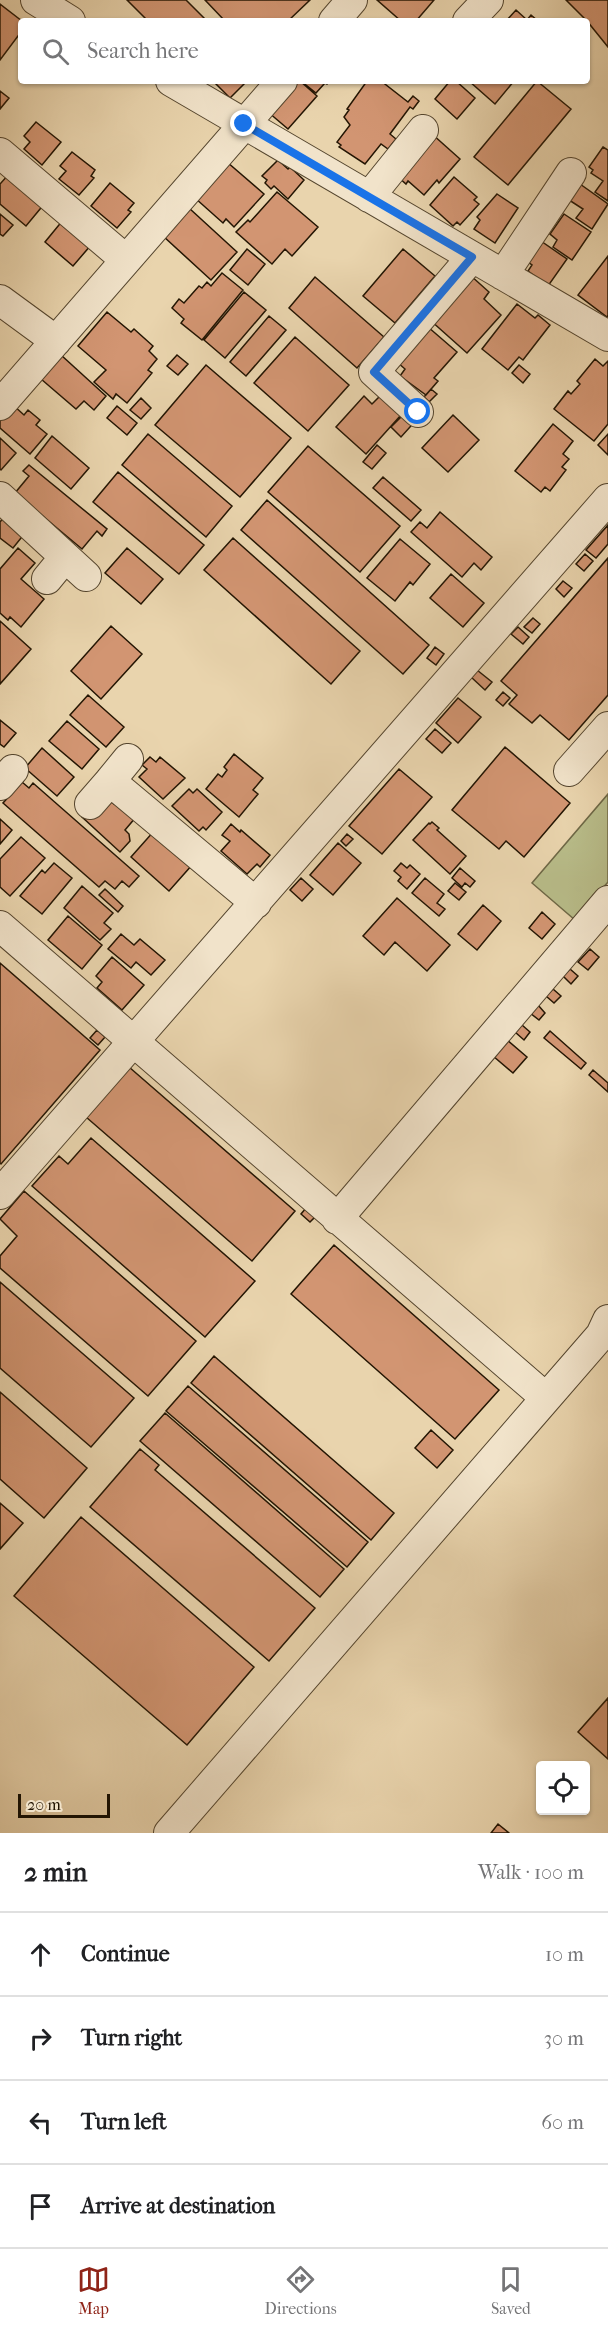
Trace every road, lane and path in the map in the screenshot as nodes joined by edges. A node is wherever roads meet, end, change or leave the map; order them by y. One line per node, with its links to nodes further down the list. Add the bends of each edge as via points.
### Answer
1 (36, 0): 4 (street)
2 (352, 0): 5 (street)
3 (488, 0): 6 (street)
4 (65, 18)
5 (337, 18)
6 (471, 18)
7 (176, 84): 9 (street)
8 (279, 84): 9 (street)
9 (244, 124): 13 (street); 15 (street)
10 (423, 130): 13 (street)
11 (5, 144): 15 (street)
12 (571, 173): 16 (street)
13 (369, 197): 14 (street)
14 (472, 257): 16 (street); 21 (street, via 374,372)
15 (126, 260): 19 (street)
16 (503, 275): 18 (street)
17 (0, 300): 19 (street)
18 (608, 336)
19 (56, 341): 20 (street)
20 (0, 405)
21 (418, 412)
22 (0, 497): 24 (street)
23 (608, 499): 29 (street)
24 (66, 570)
25 (608, 727): 26 (street)
26 (569, 771)
27 (90, 804): 29 (street, via 119,770)
28 (608, 901): 33 (street)
29 (256, 903): 31 (street)
30 (0, 926): 31 (street)
31 (133, 1042): 32 (street); 33 (street)
32 (0, 1194)
33 (337, 1219): 35 (street)
34 (606, 1329): 35 (street)
35 (546, 1398): 36 (street)
36 (169, 1833)

